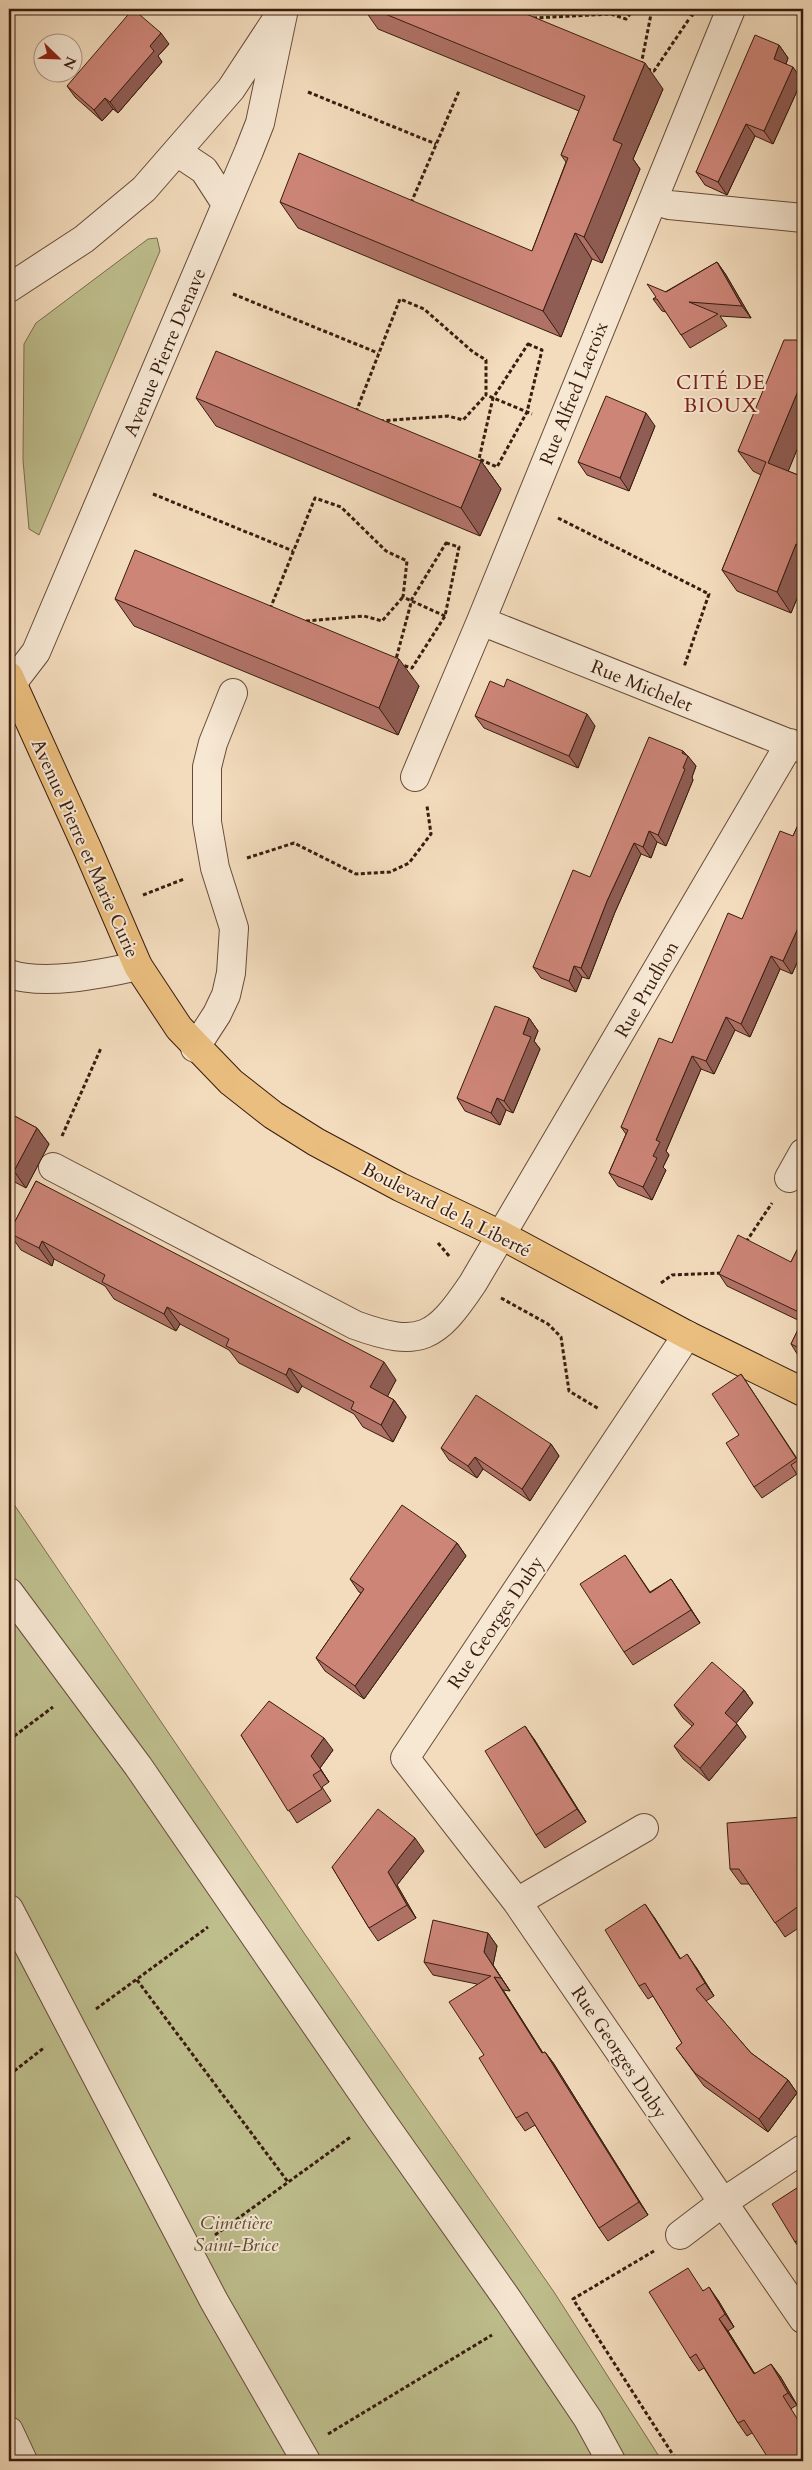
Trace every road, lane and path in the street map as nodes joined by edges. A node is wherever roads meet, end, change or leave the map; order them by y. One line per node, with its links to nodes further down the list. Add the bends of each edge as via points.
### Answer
1 (283, 9): 10 (street, Avenue Pierre Denave, via 231,89); 12 (street, Avenue Pierre Denave, via 260,123)
2 (634, 9): 6 (path, via 626,19 612,14)
3 (652, 9): 4 (path, via 640,66 654,71 692,15)
4 (678, 9)
5 (731, 9): 11 (street, Rue Alfred Lacroix)
6 (525, 19)
7 (459, 91): 9 (path)
8 (308, 92): 9 (path)
9 (436, 144): 13 (path)
10 (177, 152): 12 (street, via 204,170); 15 (street, Avenue Pierre Denave, via 144,189 84,239)
11 (653, 200): 14 (street, via 669,205); 24 (street, Rue Alfred Lacroix)
12 (226, 204): 32 (street, Avenue Pierre Denave, via 36,652)
13 (408, 210)
14 (803, 218)
15 (9, 288)
16 (233, 294): 17 (path)
17 (378, 353): 18 (path, via 400,299 424,309 472,352 486,360); 21 (path, via 354,412)
18 (486, 395): 19 (path); 22 (path, via 463,420 448,416 382,421)
19 (493, 398): 20 (path); 20 (path, via 528,344 542,350); 20 (path, via 479,459 497,467)
20 (527, 412)
21 (363, 415)
22 (372, 418)
23 (154, 494): 25 (path)
24 (529, 503): 30 (street, Rue Alfred Lacroix); 34 (path, via 709,594)
25 (293, 551): 26 (path, via 315,498 341,507 386,551 407,561); 28 (path)
26 (403, 597): 27 (path); 31 (path, via 382,621 364,616)
27 (412, 599): 29 (path); 29 (path, via 395,663 412,668); 29 (path, via 446,543 459,547)
28 (269, 613)
29 (444, 616)
30 (481, 621): 34 (street, Rue Michelet); 36 (street, Rue Alfred Lacroix)
31 (304, 622)
32 (11, 679): 40 (main road, Avenue Pierre et Marie Curie)
33 (233, 693): 37 (street, via 213,744 208,767 207,822)
34 (673, 697): 35 (street, Rue Michelet)
35 (797, 746): 47 (street, Rue Prudhon)
36 (415, 777): 37 (path, via 429,812 431,834 409,863 390,872 356,874 294,843)
37 (215, 868): 43 (street, via 234,928 231,973 226,995)
38 (190, 877): 39 (path)
39 (144, 894)
40 (138, 966): 41 (street, via 74,978); 43 (main road, Boulevard de la Liberté)
41 (9, 974)
42 (101, 1048): 45 (path, via 53,1157)
43 (196, 1048): 47 (main road, Boulevard de la Liberté, via 231,1082 316,1142)
44 (803, 1153): 46 (street)
45 (53, 1167): 51 (street, Rue Prudhon, via 355,1326 386,1336 409,1337 432,1331 452,1314)
46 (789, 1178): 49 (path)
47 (501, 1235): 51 (street, Rue Prudhon); 52 (main road, Boulevard de la Liberté)
48 (435, 1240): 51 (path)
49 (741, 1250)
50 (725, 1274): 52 (path, via 672,1275)
51 (473, 1283): 55 (path, via 548,1324 561,1337 569,1391 603,1411)
52 (634, 1306): 53 (main road, Boulevard de la Liberté)
53 (687, 1335): 54 (main road, Boulevard de la Liberté); 55 (street, Rue Georges Duby)
54 (803, 1392)
55 (618, 1439): 60 (street, Rue Georges Duby, via 404,1758)
56 (9, 1592): 57 (street)
57 (79, 1687): 58 (path); 61 (street, via 138,1766)
58 (9, 1740)
59 (644, 1828): 60 (street)
60 (517, 1902): 69 (street, Rue Georges Duby)
61 (235, 1908): 63 (path); 66 (street)
62 (9, 1909): 64 (street)
63 (137, 1980): 64 (path); 68 (path)
64 (70, 2028): 65 (path); 71 (street)
65 (9, 2075)
66 (379, 2117): 68 (path); 72 (street)
67 (803, 2149): 69 (street)
68 (288, 2182): 71 (path)
69 (722, 2203): 70 (street); 73 (street, Rue Georges Duby)
70 (680, 2235): 78 (path, via 573,2299)
71 (189, 2254): 75 (street)
72 (520, 2318): 75 (path); 77 (street, via 588,2418)
73 (803, 2319)
74 (9, 2431): 76 (street)
75 (303, 2456)
76 (23, 2461)
77 (610, 2461)
78 (677, 2461)

